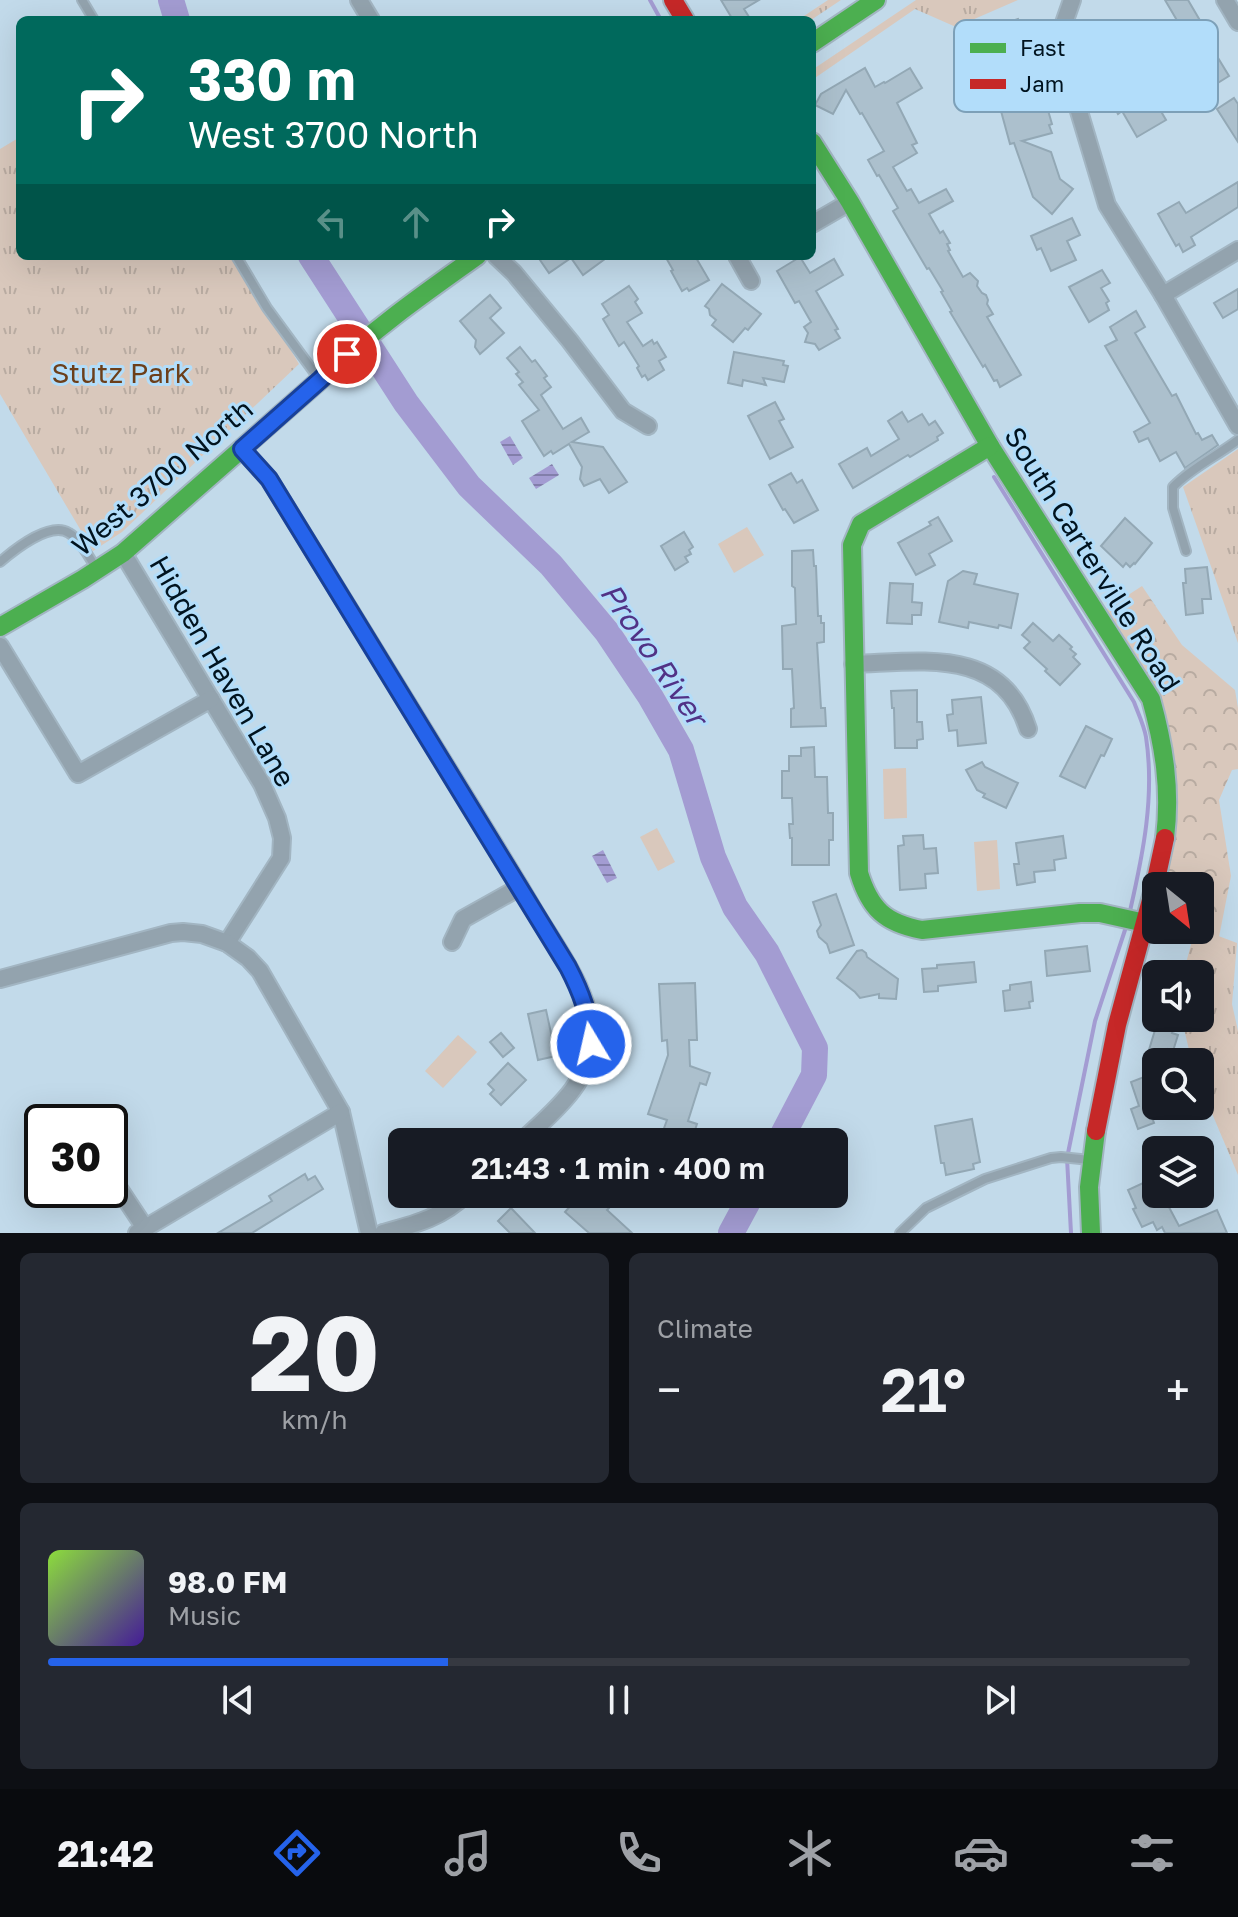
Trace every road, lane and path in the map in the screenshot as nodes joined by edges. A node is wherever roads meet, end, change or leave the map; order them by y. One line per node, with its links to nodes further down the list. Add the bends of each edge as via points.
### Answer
1 (876, 0): 6 (street)
2 (1072, 0): 4 (street)
3 (1225, 0): 5 (street)
4 (1065, 20)
5 (1238, 22)
6 (816, 40)
7 (1079, 112): 17 (street, via 1107,205)
8 (816, 148): 9 (street, South Carterville Road)
9 (850, 202): 10 (street); 22 (street, South Carterville Road)
10 (816, 222)
11 (1238, 250): 17 (street)
12 (238, 260): 18 (lane)
13 (471, 260): 18 (street, West 3700 North, via 396,314)
14 (500, 260): 19 (street, via 623,411)
15 (745, 260): 16 (street)
16 (751, 281)
17 (1163, 295): 20 (street)
18 (320, 380): 23 (street, West 3700 North)
19 (648, 426)
20 (1238, 426)
21 (1238, 440): 24 (lane, via 1173,487 1173,508)
22 (990, 446): 30 (street, via 861,524 853,541); 33 (street, South Carterville Road, via 1151,699 1167,769)
23 (242, 449): 25 (street, West 3700 North); 34 (street, via 269,479)
24 (1186, 551)
25 (123, 553): 27 (street, West 3700 North); 31 (street, Hidden Haven Lane)
26 (0, 562): 27 (lane, via 42,534 58,530 76,539)
27 (98, 570): 28 (street, West 3700 North)
28 (0, 627)
29 (0, 646): 31 (street, via 78,774)
30 (853, 664): 32 (street, via 946,661 977,670 1009,692); 35 (street, via 859,873 874,908 892,922 922,930 1080,913)
31 (211, 699): 38 (street, Hidden Haven Lane, via 262,784 282,838 281,858)
32 (1028, 729)
33 (1159, 872)
34 (520, 887): 37 (street, via 463,919); 41 (street, via 583,997 591,1029 588,1063 576,1086)
35 (1142, 922)
36 (1142, 934): 42 (street, South Carterville Road)
37 (452, 942)
38 (227, 943): 39 (street, via 202,934 171,933); 40 (street, via 260,971)
39 (0, 979)
40 (341, 1112): 45 (street); 46 (street)
41 (535, 1128)
42 (1090, 1160): 48 (lane, via 1051,1158 985,1179 926,1208); 49 (street, South Carterville Road)
43 (128, 1208): 45 (street)
44 (450, 1208): 47 (street)
45 (141, 1231)
46 (369, 1233)
47 (383, 1233)
48 (900, 1233)
49 (1091, 1233)

